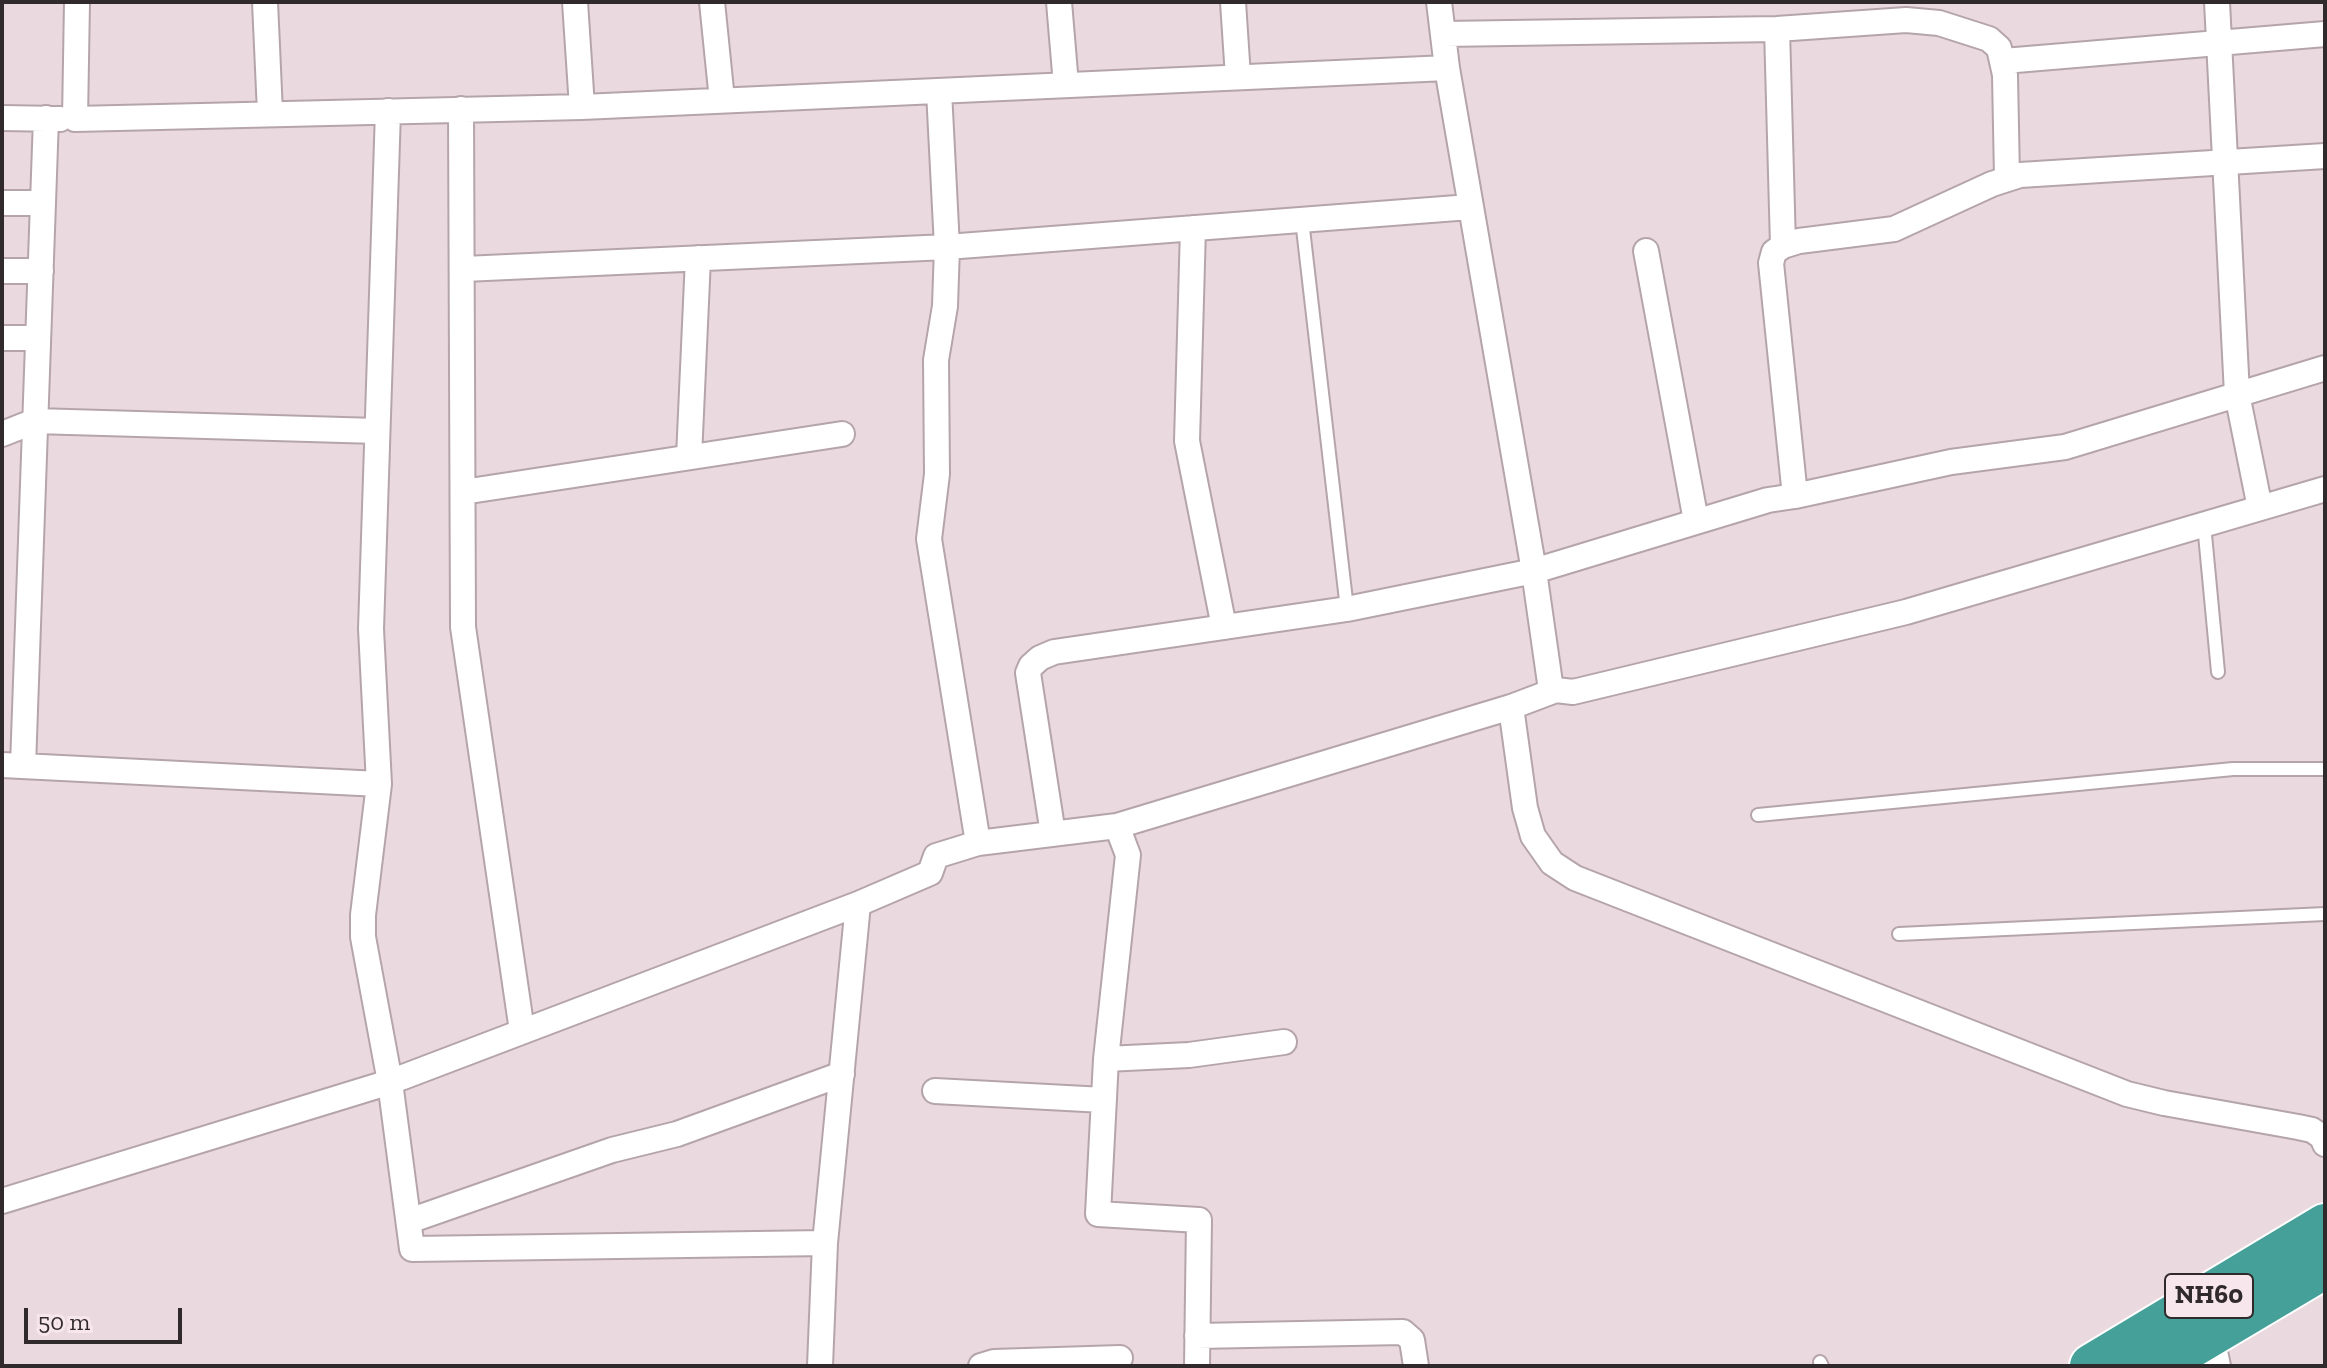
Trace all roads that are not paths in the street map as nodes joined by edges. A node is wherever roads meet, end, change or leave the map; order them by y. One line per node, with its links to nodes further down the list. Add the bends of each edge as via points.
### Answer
1 (77, 2): 25 (street)
2 (265, 2): 22 (street)
3 (575, 2): 19 (street)
4 (712, 2): 18 (street)
5 (1059, 2): 16 (street)
6 (1233, 2): 15 (street)
7 (1439, 2): 10 (street)
8 (2217, 2): 12 (street)
9 (1777, 29): 10 (street); 13 (street, via 1923,20 1989,39); 34 (street)
10 (1443, 34): 14 (street)
11 (2325, 34): 12 (street)
12 (2219, 42): 13 (street); 27 (street)
13 (2004, 61): 28 (street)
14 (1447, 68): 15 (street); 31 (street)
15 (1238, 77): 16 (street)
16 (1066, 85): 17 (street)
17 (939, 91): 18 (street); 35 (street)
18 (722, 100): 19 (street)
19 (582, 107): 20 (street)
20 (461, 109): 21 (street); 38 (street)
21 (388, 111): 22 (street); 46 (street)
22 (270, 113): 25 (street)
23 (2, 118): 24 (street)
24 (46, 118): 25 (street); 30 (street)
25 (75, 119)
26 (2325, 156): 27 (street)
27 (2226, 161): 28 (street); 44 (street)
28 (2007, 178): 34 (street, via 1894,229)
29 (2, 203): 30 (street)
30 (43, 203): 40 (street)
31 (1470, 207): 32 (street); 56 (street)
32 (1302, 220): 33 (street); 57 (lane)
33 (1193, 228): 35 (street); 58 (street, via 1187,441)
34 (1783, 246): 52 (street, via 1771,263)
35 (947, 247): 37 (street); 68 (street, via 936,360 937,474 929,539)
36 (1646, 251): 54 (street)
37 (698, 258): 38 (street); 49 (street)
38 (464, 269): 51 (street)
39 (2, 271): 40 (street)
40 (41, 271): 42 (street)
41 (2, 338): 42 (street)
42 (38, 338): 45 (street)
43 (2325, 368): 44 (street)
44 (2237, 394): 52 (street, via 2065,447 1951,462); 53 (street)
45 (35, 421): 46 (street); 47 (street); 62 (street)
46 (377, 431): 64 (street, via 371,629)
47 (2, 434)
48 (842, 434): 49 (street)
49 (689, 457): 51 (street)
50 (2325, 489): 53 (street)
51 (463, 492): 72 (street, via 466,659)
52 (1795, 496): 54 (street)
53 (2260, 508): 55 (street)
54 (1696, 521): 56 (street)
55 (2204, 524): 59 (lane); 60 (street, via 1906,612 1573,692)
56 (1534, 571): 57 (street); 60 (street, via 1550,683)
57 (1347, 609): 58 (street)
58 (1224, 627): 67 (street, via 1054,652 1031,666)
59 (2218, 672)
60 (1556, 690): 61 (street)
61 (1511, 707): 66 (street); 79 (street, via 1533,836 1552,863 1575,878 2127,1094 2312,1130)
62 (12, 765): 64 (street)
63 (2325, 769): 65 (lane, via 2233,769)
64 (379, 784): 76 (street, via 363,937)
65 (1758, 815)
66 (1117, 826): 67 (street); 74 (street, via 1128,855)
67 (1053, 834): 68 (street)
68 (978, 843): 69 (street, via 936,856 930,873)
69 (858, 904): 72 (street); 75 (street)
70 (2325, 914): 71 (lane)
71 (1899, 934)
72 (522, 1031): 76 (street)
73 (1284, 1042): 74 (street)
74 (1106, 1059): 78 (street)
75 (842, 1074): 81 (street); 83 (street)
76 (390, 1082): 80 (street); 81 (street)
77 (935, 1091): 78 (street)
78 (1104, 1100): 85 (street, via 1098,1214 1199,1220)
79 (2325, 1144)
80 (2, 1201)
81 (409, 1221): 83 (street, via 412,1249)
82 (2325, 1226): 92 (highway, NH60)
83 (825, 1243): 88 (street)
84 (2325, 1266): 86 (highway, NH60)
85 (1197, 1336): 90 (street); 91 (street, via 1403,1332 1412,1340)
86 (2215, 1350): 93 (highway, NH60)
87 (1120, 1358): 89 (street)
88 (820, 1366)
89 (981, 1366)
90 (1197, 1366)
91 (1416, 1366)
92 (2092, 1366)
93 (2157, 1366)

